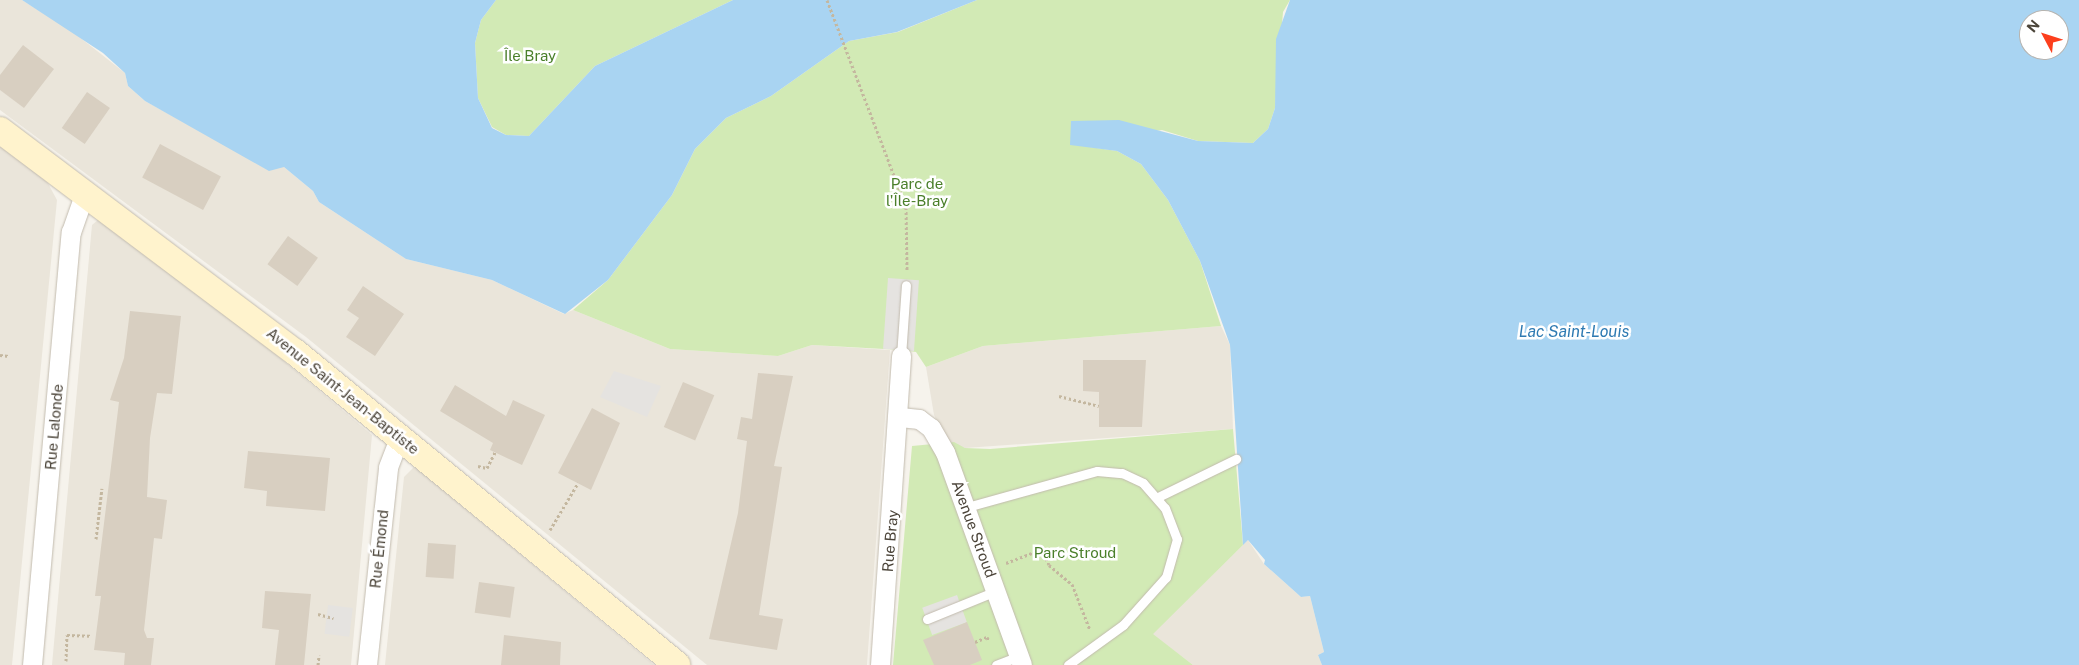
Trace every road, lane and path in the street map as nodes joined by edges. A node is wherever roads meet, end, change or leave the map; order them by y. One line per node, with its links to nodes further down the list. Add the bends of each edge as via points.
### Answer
1 (827, 0): 4 (path, via 906,207)
2 (0, 130): 3 (street, Avenue Saint-Jean-Baptiste)
3 (85, 192): 11 (street, Avenue Saint-Jean-Baptiste); 32 (street, Rue Lalonde, via 71,232)
4 (906, 285): 7 (lane)
5 (0, 355): 6 (path)
6 (9, 356)
7 (902, 356): 10 (street, Rue Bray)
8 (1059, 396): 9 (path)
9 (1099, 406)
10 (900, 417): 18 (street, Avenue Stroud, via 919,419 939,439); 36 (street, Rue Bray)
11 (400, 436): 34 (street, Rue Émond, via 388,467); 35 (street, Avenue Saint-Jean-Baptiste)
12 (495, 452): 14 (path, via 487,468)
13 (1236, 459): 17 (lane)
14 (478, 466)
15 (578, 484): 19 (path)
16 (102, 488): 20 (path)
17 (1158, 497): 18 (lane, via 1134,478 1097,471); 28 (lane, via 1175,530 1172,566 1153,593)
18 (967, 507): 21 (street, Avenue Stroud)
19 (546, 536)
20 (96, 539)
21 (989, 570): 22 (street, Avenue Stroud); 28 (path, via 1042,549 1049,565 1072,584)
22 (996, 591): 25 (lane); 31 (street, Avenue Stroud)
23 (318, 614): 24 (path)
24 (333, 618)
25 (927, 619)
26 (90, 636): 30 (path, via 67,635)
27 (975, 642): 37 (path, via 987,637)
28 (1096, 647): 38 (lane)
29 (319, 655): 33 (path)
30 (66, 661)
31 (1020, 661): 37 (lane)
32 (32, 665)
33 (318, 665)
34 (368, 665)
35 (677, 665)
36 (880, 665)
37 (997, 665)
38 (1068, 665)

